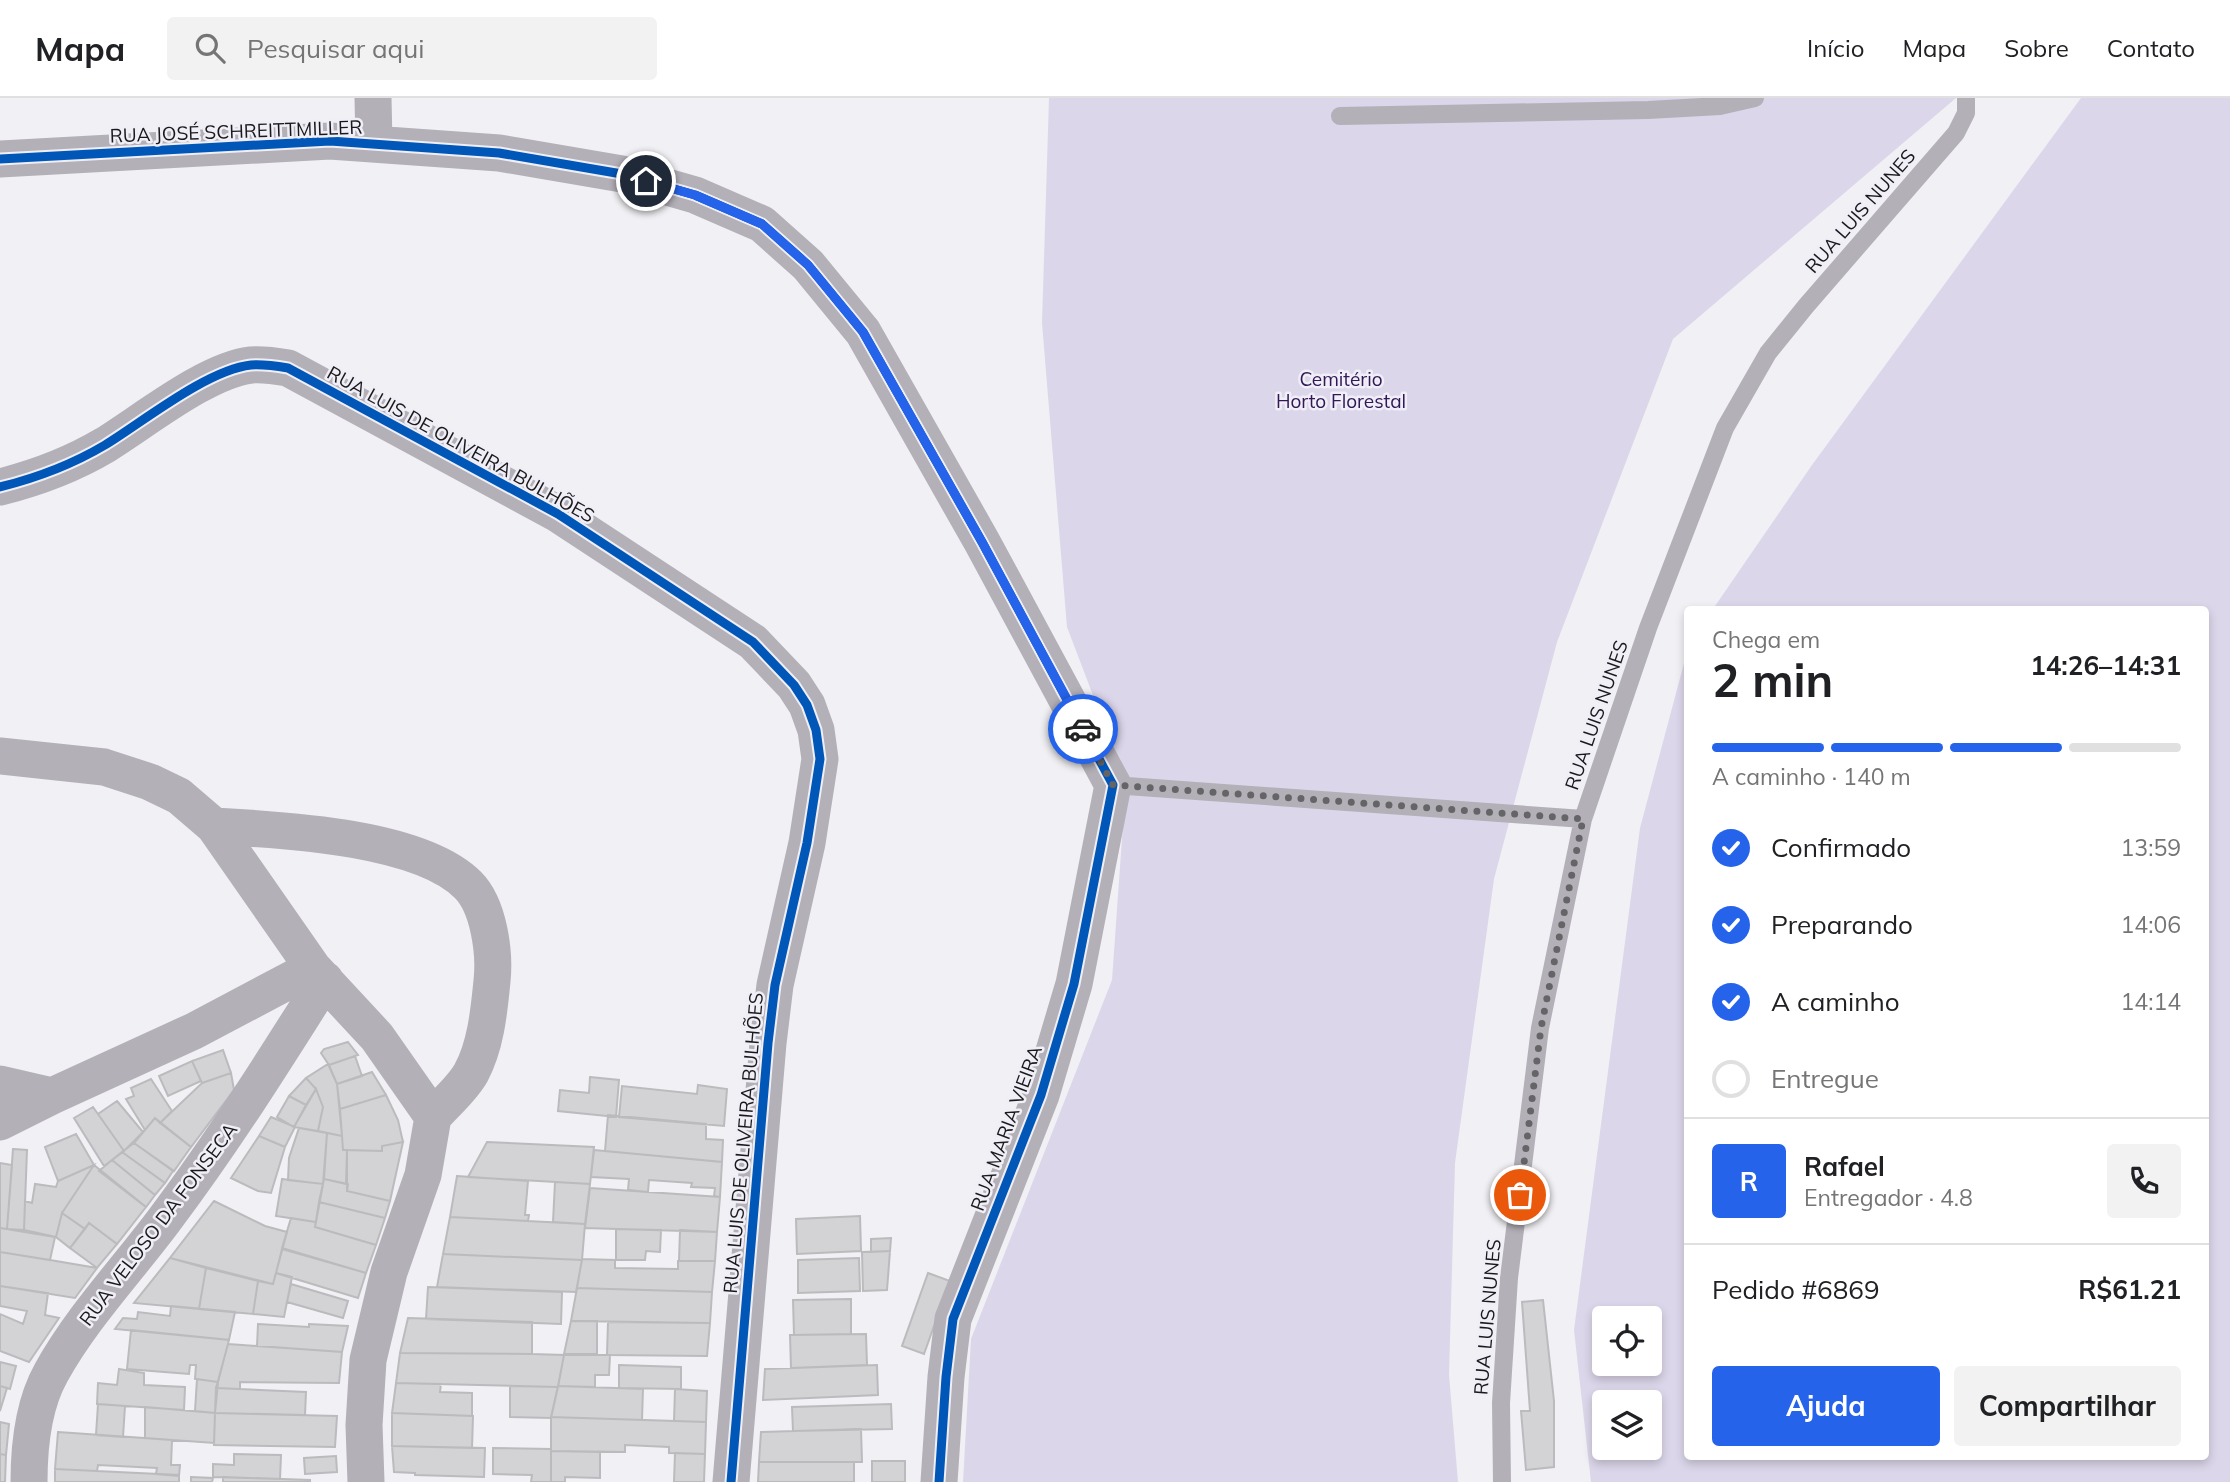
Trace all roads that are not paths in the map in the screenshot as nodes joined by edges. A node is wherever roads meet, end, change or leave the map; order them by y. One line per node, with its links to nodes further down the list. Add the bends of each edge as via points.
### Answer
1 (373, 98): 5 (street)
2 (1755, 98): 4 (lane, via 1720,106 1648,110)
3 (1966, 98): 10 (lane, RUA LUIS NUNES, via 1966,113 1956,133 1768,353 1726,428 1648,628)
4 (1340, 116)
5 (374, 143): 6 (street, RUA JOSÉ SCHREITTMILLER, via 330,141); 9 (street, RUA JOSÉ SCHREITTMILLER, via 499,153 622,174 695,195 762,224 808,265 863,332)
6 (0, 159)
7 (0, 487): 19 (street, RUA LUIS DE OLIVEIRA BULHÕES, via 29,480 103,446 231,369 252,365 288,368 558,514 753,642 794,685 816,730 820,760 775,985)
8 (0, 756): 11 (street, via 104,767 150,782 179,796)
9 (1113, 785): 10 (lane); 20 (street, RUA MARIA VIEIRA, via 1074,984 1045,1082 953,1319)
10 (1583, 819): 21 (lane, RUA LUIS NUNES, via 1541,1028 1509,1278 1500,1403)
11 (214, 826): 12 (street); 15 (street, via 301,831 391,847 440,866 468,885 482,905 489,930 494,970 487,1028 470,1073)
12 (319, 974): 14 (street); 15 (street, via 377,1037); 17 (street, RUA VELOSO DA FONSECA, via 243,1110 50,1375 36,1410)
13 (0, 1084): 14 (street)
14 (52, 1096): 16 (street)
15 (433, 1117): 18 (street, via 424,1175 389,1272 368,1360)
16 (0, 1122)
17 (29, 1482)
18 (366, 1482)
19 (731, 1482)
20 (939, 1482)
21 (1502, 1482)

